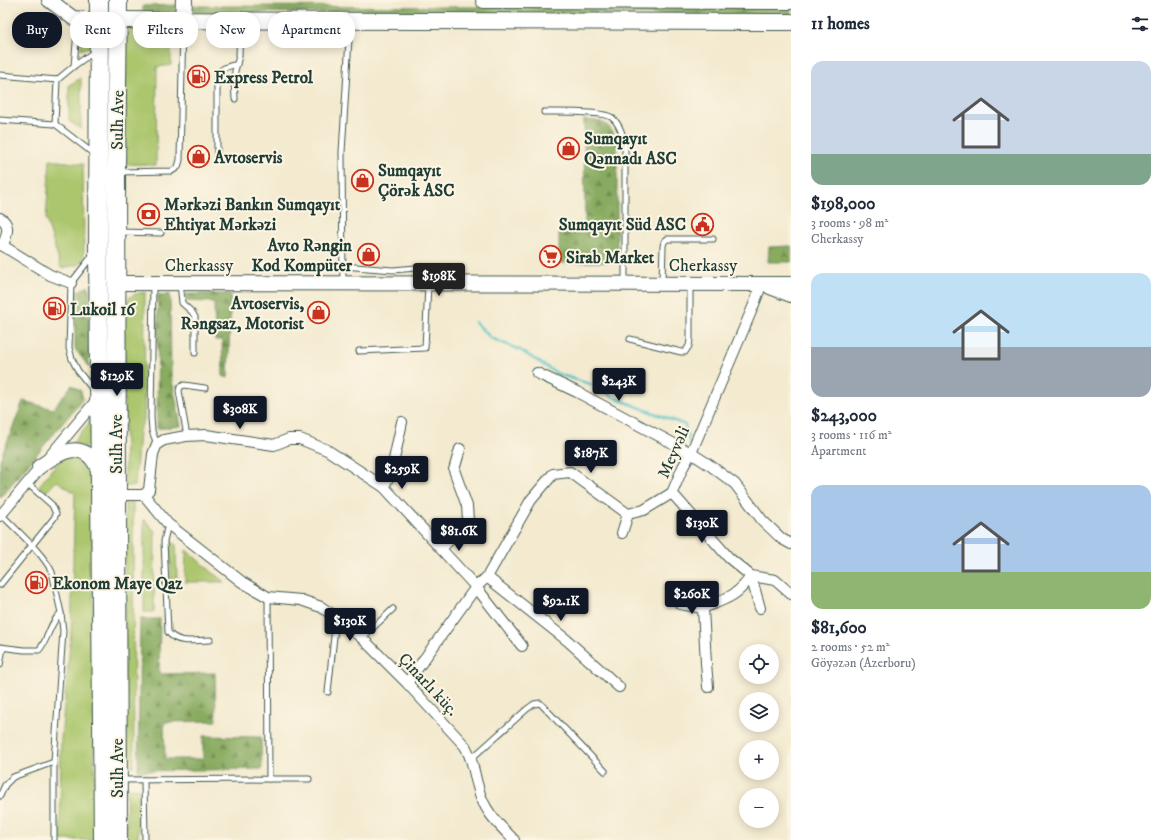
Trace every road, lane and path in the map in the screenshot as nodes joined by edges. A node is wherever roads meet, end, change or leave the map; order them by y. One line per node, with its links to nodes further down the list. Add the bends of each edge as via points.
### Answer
1 (49, 0): 11 (street)
2 (99, 0): 8 (highway, Sulh Ave)
3 (118, 0): 9 (highway, Sulh Ave)
4 (184, 0): 10 (main road)
5 (484, 0): 6 (main road)
6 (521, 0): 7 (main road)
7 (791, 1)
8 (99, 12)
9 (119, 12)
10 (183, 12)
11 (70, 16)
12 (355, 20): 13 (main road)
13 (791, 22)
14 (76, 48): 21 (lane)
15 (99, 48): 21 (lane); 28 (highway, Sulh Ave)
16 (118, 48): 30 (highway, Sulh Ave)
17 (182, 48): 30 (lane, via 178,167 172,171)
18 (239, 48): 20 (lane)
19 (348, 48): 37 (lane, via 342,152)
20 (237, 64): 24 (lane, via 234,80); 29 (lane, via 222,68 217,77)
21 (74, 66): 23 (lane)
22 (0, 75): 23 (lane)
23 (57, 80): 27 (lane)
24 (235, 99)
25 (544, 112): 42 (lane, via 599,114 611,118 621,131 625,142)
26 (0, 120): 27 (lane)
27 (55, 124): 28 (lane)
28 (98, 157): 36 (highway, Sulh Ave)
29 (217, 158)
30 (116, 172): 32 (highway, Sulh Ave)
31 (0, 218): 35 (street, via 7,223 8,229)
32 (116, 232): 33 (lane); 39 (highway, Sulh Ave)
33 (161, 233)
34 (713, 240): 43 (lane, via 667,239 663,246)
35 (2, 246): 38 (street, via 50,275)
36 (98, 249): 38 (lane); 56 (highway, Sulh Ave)
37 (343, 266): 45 (lane); 46 (lane, via 393,270 416,268 422,273)
38 (71, 283): 56 (lane, via 69,348 78,371)
39 (116, 283): 40 (street, Cherkassy); 54 (highway, Sulh Ave)
40 (153, 283): 41 (street, Cherkassy); 59 (lane, via 151,417 152,431)
41 (180, 283): 45 (street, Cherkassy); 52 (lane, via 182,303 194,317)
42 (625, 283): 43 (street, Cherkassy); 46 (street, Cherkassy)
43 (662, 283): 44 (street, Cherkassy)
44 (690, 283): 47 (street, Cherkassy); 50 (lane, via 690,340 685,352)
45 (343, 284): 46 (street, Cherkassy)
46 (425, 284): 51 (lane, via 425,348)
47 (762, 284): 48 (street, Cherkassy); 49 (street, Cherkassy); 61 (street, Meyvəli)
48 (791, 284)
49 (791, 295)
50 (630, 339)
51 (359, 351)
52 (195, 353)
53 (537, 373): 61 (street)
54 (116, 379): 56 (street); 67 (highway, Sulh Ave)
55 (205, 388): 58 (lane, via 184,385 180,387)
56 (99, 397): 62 (street); 63 (highway, Sulh Ave)
57 (402, 422): 65 (street, via 392,469)
58 (188, 436): 59 (street, via 164,440); 65 (street, via 206,435 274,445 289,439 300,439 327,450)
59 (157, 444): 68 (street, via 153,454 148,490)
60 (460, 449): 75 (street, via 454,470 468,506 468,520)
61 (691, 453): 66 (street, Meyvəli); 73 (street, via 735,484 762,520)
62 (39, 468): 63 (street, via 62,452 78,451 95,461); 64 (street)
63 (100, 474): 106 (highway, Sulh Ave)
64 (27, 483): 70 (street); 74 (lane, via 52,505 56,514)
65 (384, 487): 75 (street)
66 (672, 493): 69 (street, Meyvəli, via 644,510); 76 (street, via 729,558)
67 (117, 495): 68 (street); 102 (highway, Sulh Ave)
68 (144, 495): 71 (street, Çinarlı küç.)
69 (628, 514): 72 (street); 77 (street, via 570,472 553,474 531,500)
70 (1, 515): 74 (lane)
71 (168, 524): 81 (street, Çinarlı küç., via 242,582); 89 (lane, via 164,541 168,632 172,638 181,641)
72 (622, 533)
73 (791, 544)
74 (32, 546): 78 (lane); 86 (lane, via 52,572)
75 (441, 549): 79 (street)
76 (751, 576): 80 (street, via 775,580); 84 (street, via 743,588 728,598); 85 (street)
77 (487, 577): 79 (street); 94 (street, via 568,641)
78 (0, 585)
79 (476, 587): 90 (street); 93 (street)
80 (791, 594)
81 (268, 597): 87 (street, Çinarlı küç., via 301,600); 100 (lane)
82 (680, 604): 84 (street)
83 (393, 608): 88 (lane)
84 (703, 608): 95 (street)
85 (760, 608)
86 (61, 613): 91 (lane, via 52,624 39,650); 98 (lane, via 63,631)
87 (336, 616): 88 (street, Çinarlı küç.); 96 (lane)
88 (362, 638): 93 (street, Çinarlı küç.)
89 (210, 640)
90 (522, 646)
91 (2, 647): 92 (lane)
92 (0, 665)
93 (406, 683): 97 (street, Çinarlı küç., via 465,746)
94 (618, 687)
95 (708, 687)
96 (328, 692)
97 (472, 758): 99 (lane, via 527,709 540,703); 109 (street, Çinarlı küç., via 478,789 486,807 494,820)
98 (54, 762): 104 (lane, via 13,777 5,785); 105 (lane)
99 (605, 771)
100 (268, 779): 101 (lane); 103 (lane)
101 (309, 779)
102 (118, 780): 103 (lane); 107 (highway, Sulh Ave)
103 (144, 780): 108 (lane)
104 (0, 796)
105 (54, 840)
106 (102, 840)
107 (118, 840)
108 (145, 840)
109 (514, 840)

